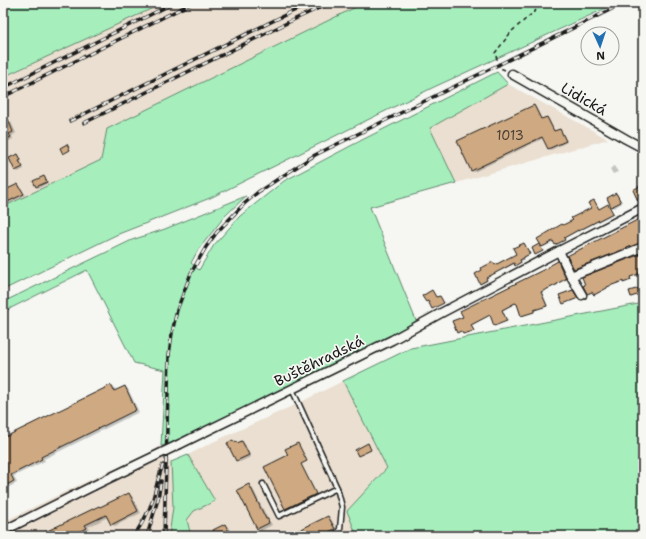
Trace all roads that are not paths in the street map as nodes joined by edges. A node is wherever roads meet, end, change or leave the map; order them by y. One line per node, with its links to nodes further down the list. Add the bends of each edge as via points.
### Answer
1 (512, 74): 2 (street, Lidická)
2 (643, 148)
3 (643, 208): 5 (street, Buštěhradská)
4 (643, 247): 6 (street)
5 (559, 251): 6 (street); 8 (street, Buštěhradská, via 392,340)
6 (571, 276): 7 (street)
7 (582, 295)
8 (292, 389): 10 (lane); 11 (street, Buštěhradská, bridge)
9 (263, 484): 10 (lane, via 279,516)
10 (337, 488): 12 (lane, via 342,507 340,528)
11 (3, 531)
12 (335, 536)

